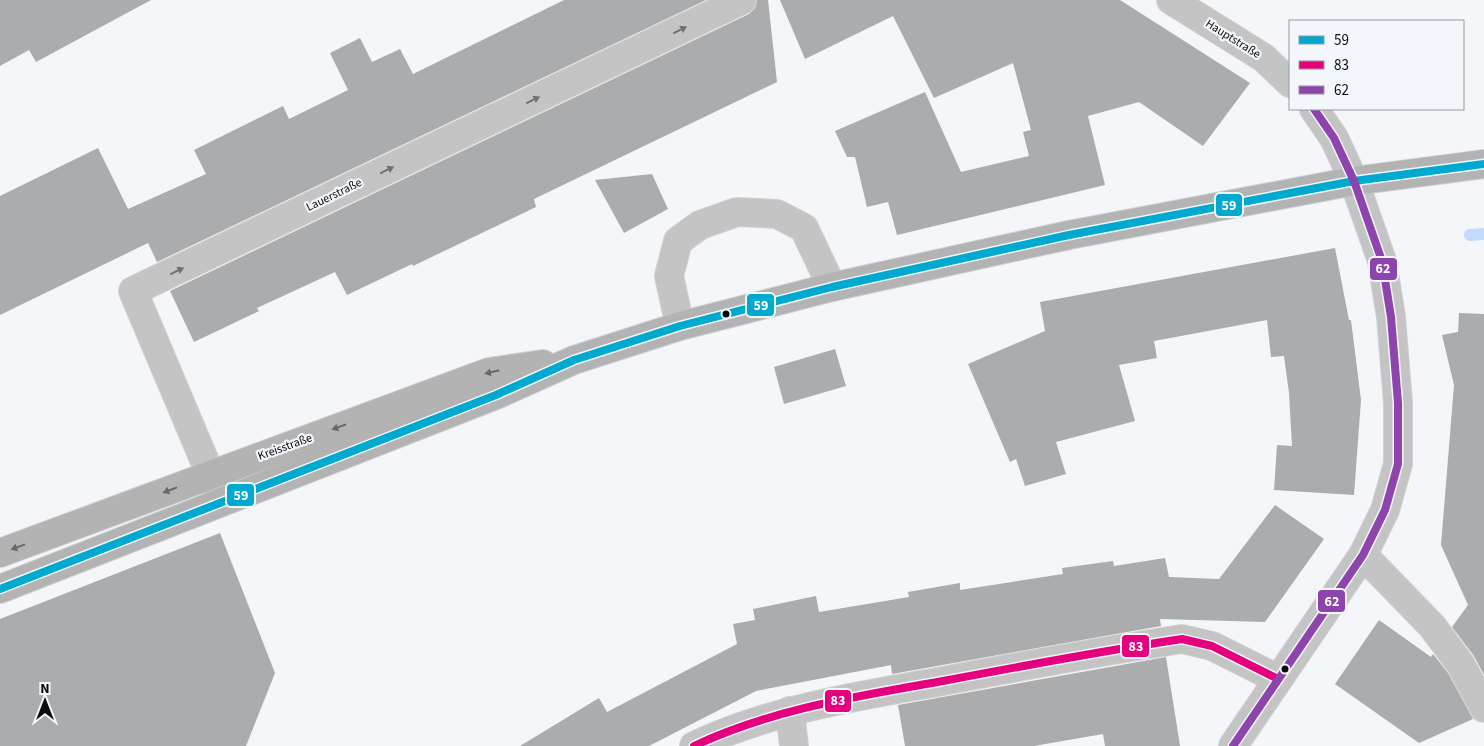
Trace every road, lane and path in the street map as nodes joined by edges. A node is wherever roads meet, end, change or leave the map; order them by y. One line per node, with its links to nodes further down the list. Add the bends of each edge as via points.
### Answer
1 (742, 0): 10 (street, Lauerstraße, one-way to 1, via 133,291)
2 (1171, 0): 3 (street, Hauptstraße, via 1264,58)
3 (1289, 82)
4 (1315, 110): 6 (street, via 1334,138)
5 (1484, 164): 6 (main road, Kreisstraße)
6 (1354, 181): 7 (main road, Kreisstraße, via 1068,235); 13 (street, via 1382,261 1391,317 1398,403 1398,464 1385,510)
7 (832, 287): 8 (main road, Kreisstraße); 8 (street, via 804,228 777,214 738,212 700,225 678,241 669,276)
8 (680, 326): 9 (main road, Kreisstraße)
9 (574, 360): 10 (main road, Kreisstraße, one-way to 10, via 489,372); 11 (main road, Kreisstraße, via 496,395)
10 (210, 475): 11 (street, Lauerstraße); 12 (main road, Kreisstraße, one-way to 12)
11 (222, 502): 14 (main road, Kreisstraße)
12 (0, 554)
13 (1363, 555): 15 (street); 16 (street, via 1432,626 1461,666)
14 (0, 589)
15 (1278, 679): 17 (street, via 1212,646 1182,639); 20 (street)
16 (1484, 708)
17 (790, 711): 18 (street, via 732,729); 19 (street)
18 (694, 746)
19 (794, 746)
20 (1233, 746)

